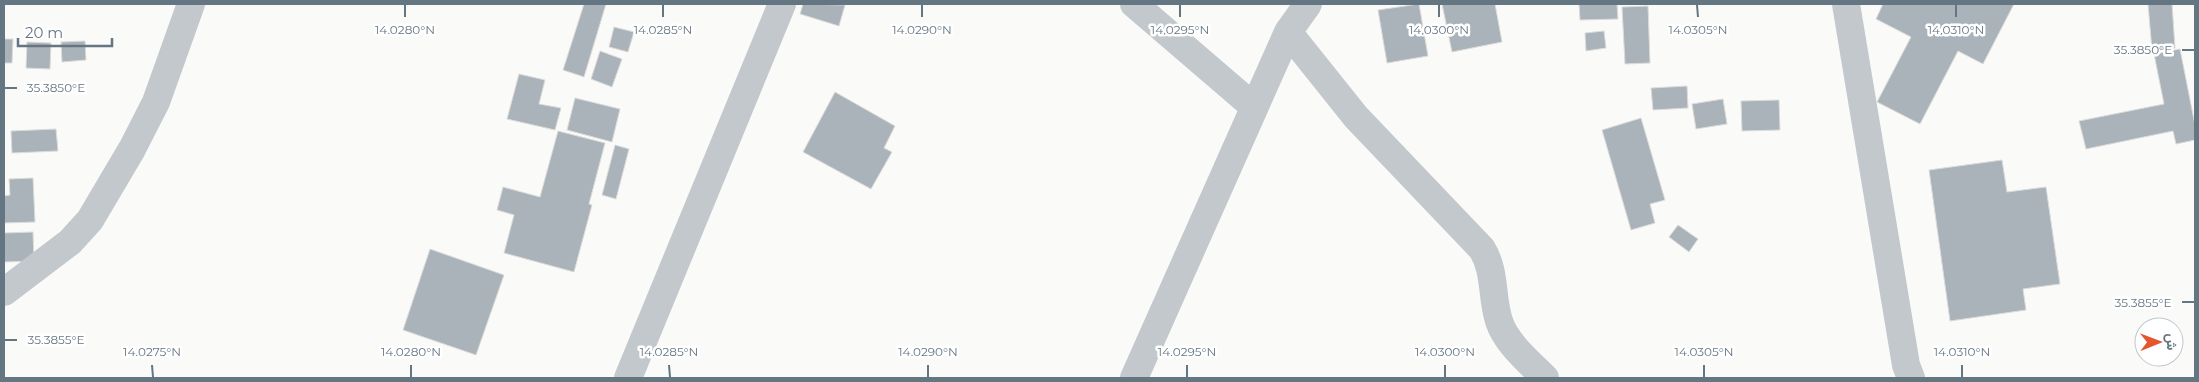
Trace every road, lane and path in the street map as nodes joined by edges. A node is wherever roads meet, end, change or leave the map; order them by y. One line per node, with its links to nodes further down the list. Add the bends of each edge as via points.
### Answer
1 (191, 4): 8 (street, via 151,111 90,220 70,242)
2 (782, 4): 9 (street)
3 (1134, 4): 7 (street)
4 (1308, 4): 6 (street)
5 (1846, 4): 12 (street, via 1906,364)
6 (1288, 32): 7 (street); 11 (street, via 1356,117 1482,249 1491,268 1500,323 1513,344)
7 (1254, 107): 10 (street)
8 (4, 292)
9 (628, 378)
10 (1134, 378)
11 (1545, 378)
12 (1911, 378)

